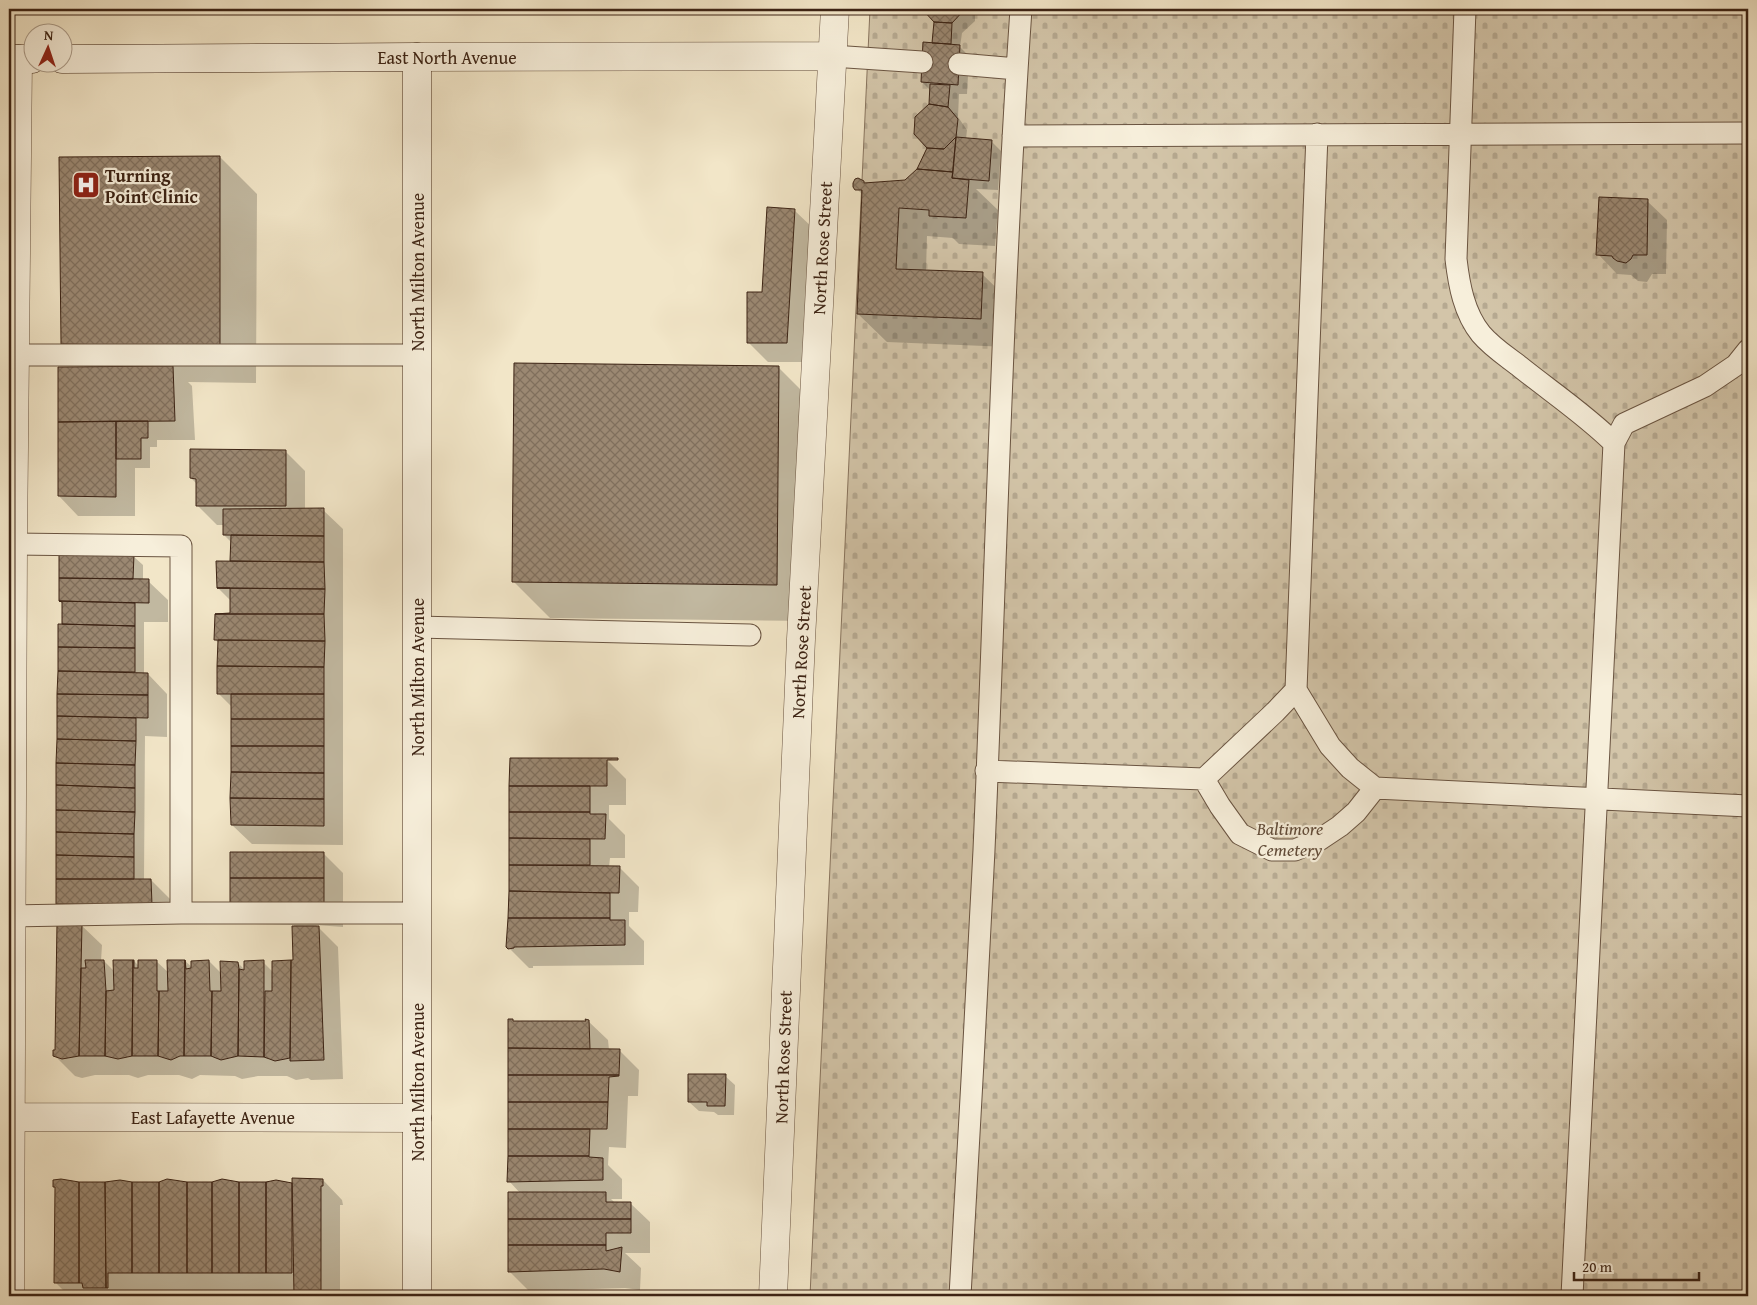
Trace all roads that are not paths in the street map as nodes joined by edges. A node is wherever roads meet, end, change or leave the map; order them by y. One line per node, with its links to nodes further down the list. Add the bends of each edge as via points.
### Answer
1 (835, 9): 4 (street, North Rose Street)
2 (1021, 9): 10 (lane)
3 (1465, 9): 13 (lane)
4 (832, 56): 5 (street, East North Avenue); 8 (lane); 35 (street, North Rose Street, via 801,639)
5 (418, 57): 7 (street, East North Avenue); 17 (street, North Milton Avenue)
6 (20, 59): 16 (street)
7 (72, 59)
8 (922, 62)
9 (959, 64): 10 (lane)
10 (1017, 69): 14 (lane)
11 (1748, 133): 13 (lane)
12 (1317, 134): 13 (lane); 14 (lane); 22 (lane)
13 (1460, 134): 18 (lane, via 1456,259 1459,285 1468,313 1481,334 1498,350 1598,426)
14 (1013, 136): 23 (lane)
15 (1748, 350): 18 (lane, via 1736,365 1705,386 1624,424)
16 (16, 355): 17 (lane); 19 (street)
17 (418, 355): 20 (street, North Milton Avenue)
18 (1614, 443): 26 (lane)
19 (13, 544): 28 (lane, via 181,546); 30 (street)
20 (417, 627): 21 (lane); 29 (street, North Milton Avenue)
21 (750, 635)
22 (1296, 690): 24 (lane); 25 (lane, via 1330,746)
23 (986, 771): 24 (lane); 36 (lane)
24 (1204, 779): 25 (lane, via 1240,834 1272,850 1295,850 1320,840 1356,812)
25 (1375, 788): 26 (lane)
26 (1596, 799): 27 (lane); 37 (lane)
27 (1748, 806)
28 (181, 913): 29 (lane); 30 (lane)
29 (417, 913): 32 (street, North Milton Avenue)
30 (10, 916): 31 (street)
31 (10, 1117): 32 (street, East Lafayette Avenue); 33 (street)
32 (417, 1118): 34 (street, North Milton Avenue)
33 (10, 1296)
34 (417, 1296)
35 (773, 1296)
36 (960, 1296)
37 (1572, 1296)

